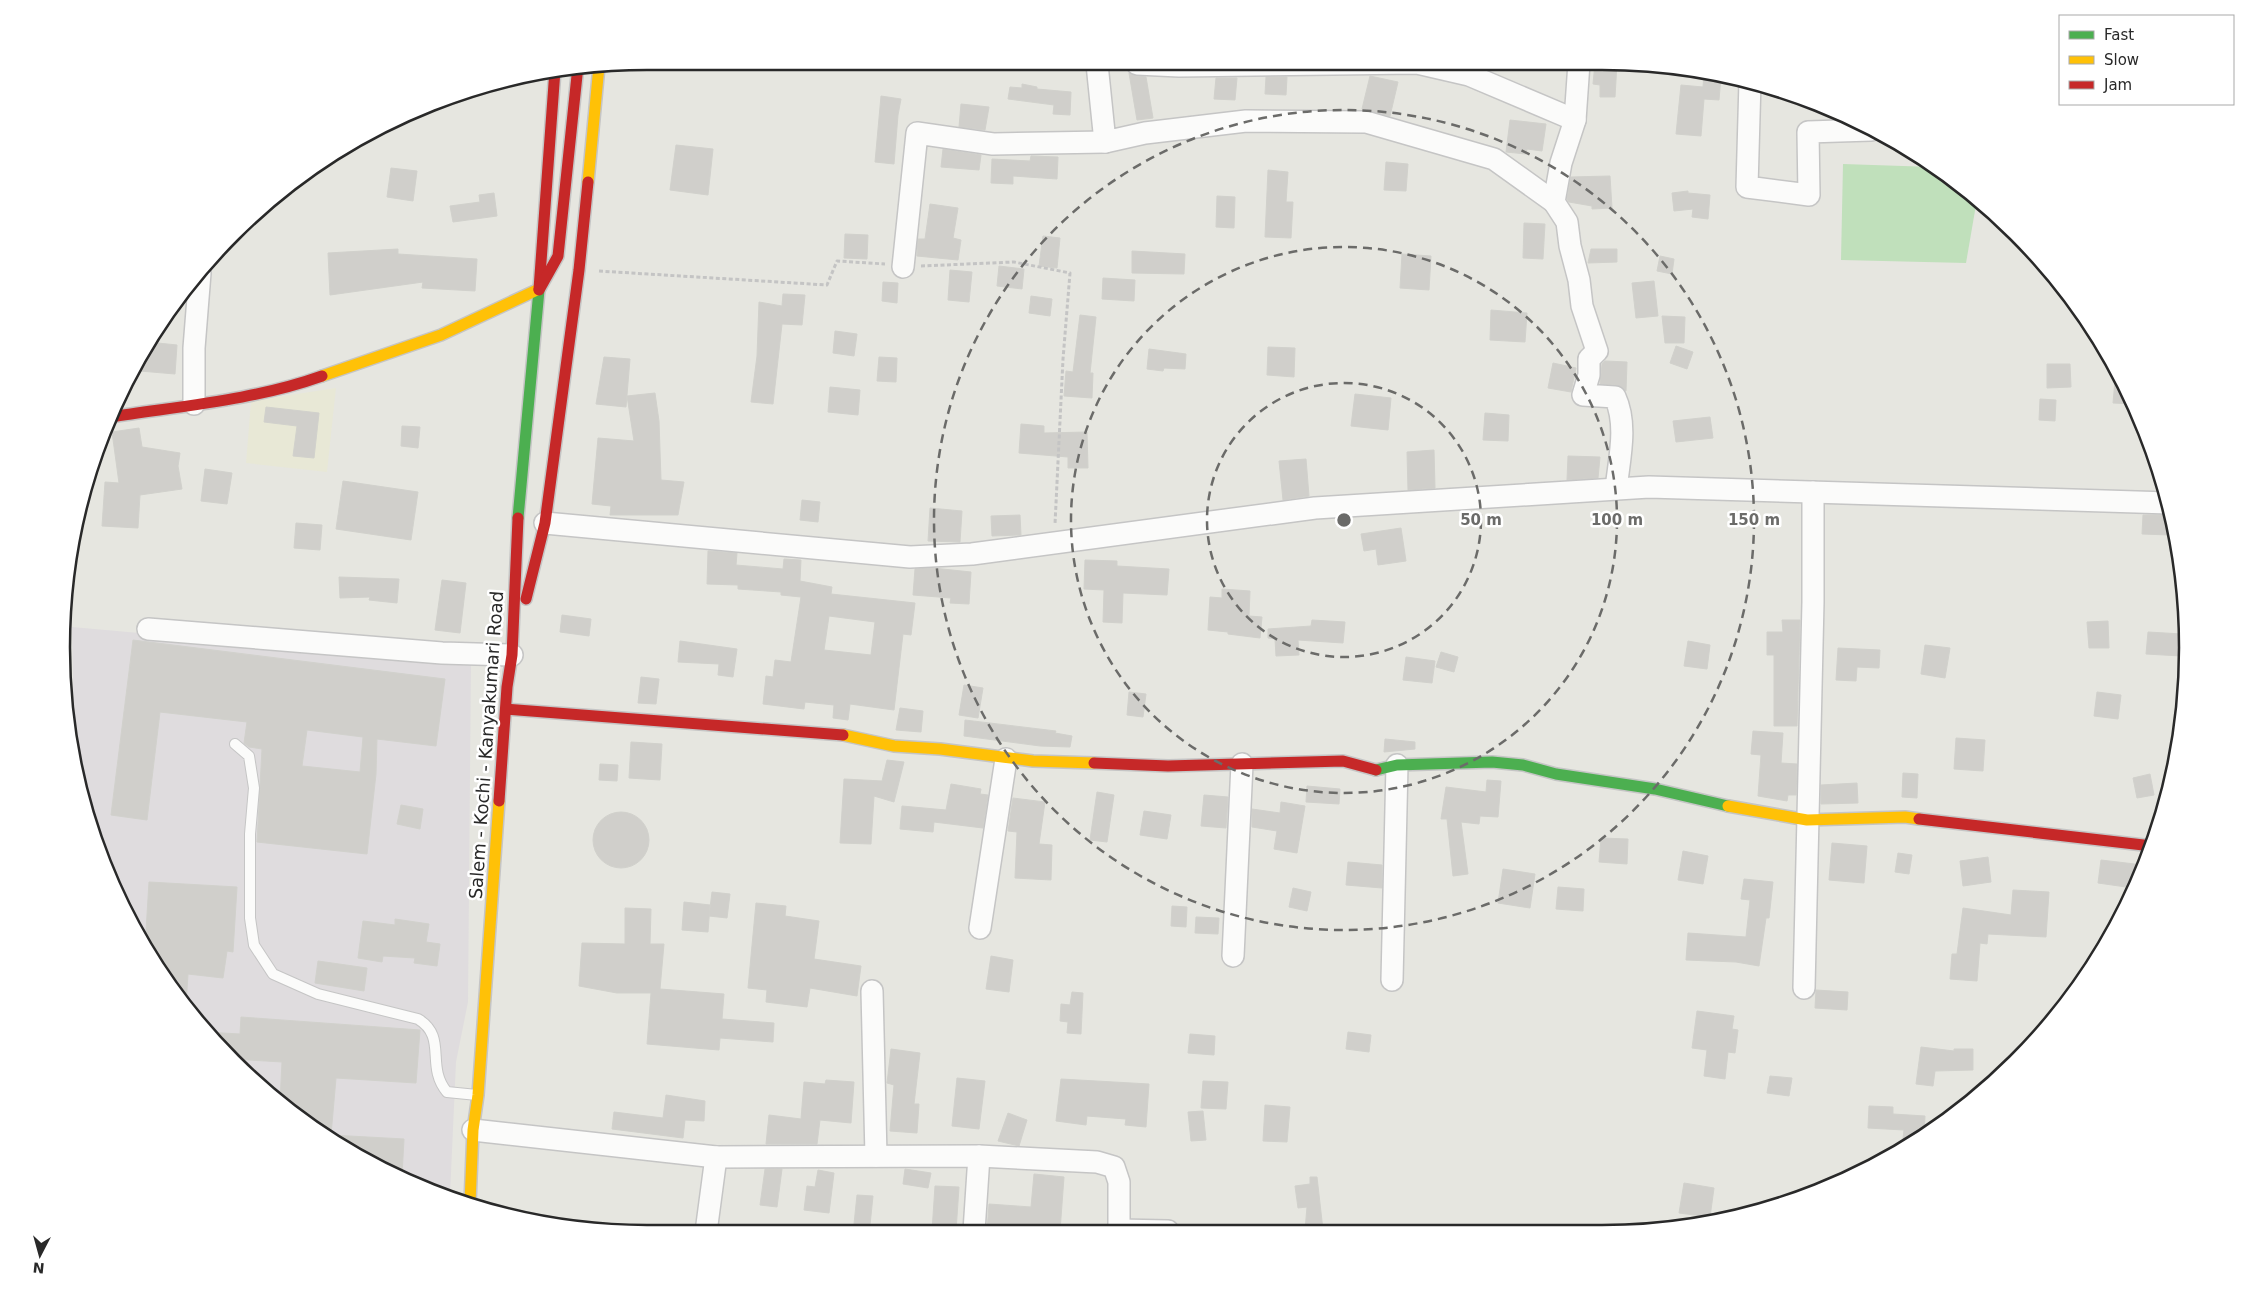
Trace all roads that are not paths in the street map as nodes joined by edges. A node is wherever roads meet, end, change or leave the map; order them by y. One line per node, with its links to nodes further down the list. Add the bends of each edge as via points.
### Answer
1 (1098, 70): 10 (street)
2 (1447, 70): 8 (street, via 1469,75)
3 (1579, 70): 8 (street)
4 (598, 72): 15 (main road, via 579,270)
5 (577, 74): 14 (main road, via 558,256)
6 (554, 78): 14 (main road, Salem - Kochi - Kanyakumari Road)
7 (1750, 90): 9 (street, via 1747,187 1809,195 1808,132)
8 (1575, 120): 11 (street, via 1561,163)
9 (1858, 130)
10 (1105, 142): 11 (street, via 1144,132 1246,121 1366,122 1494,159); 12 (street, via 993,144 917,133)
11 (1554, 202): 18 (street, via 1567,222 1582,306 1597,351 1589,359 1589,375 1583,394 1615,397 1619,406 1622,437)
12 (903, 266)
13 (199, 284): 16 (street)
14 (539, 289): 15 (main road); 16 (main road, via 441,335 303,383); 23 (main road, Salem - Kochi - Kanyakumari Road, via 518,521)
15 (567, 291): 21 (main road)
16 (194, 404): 17 (main road)
17 (119, 416)
18 (1616, 490): 19 (street, via 1649,487); 21 (street, via 1315,508 972,554 910,557)
19 (1813, 492): 20 (street); 29 (street)
20 (2160, 503)
21 (545, 523): 23 (main road)
22 (148, 629): 23 (street, via 442,653)
23 (512, 655): 24 (main road, Salem - Kochi - Kanyakumari Road)
24 (506, 709): 26 (main road, via 818,732 894,746); 36 (main road, Salem - Kochi - Kanyakumari Road)
25 (235, 744): 36 (lane, via 249,756 254,788 250,834 250,918 254,945 272,974 318,994 418,1018 429,1025 434,1034 440,1084 447,1092)
26 (1006, 759): 27 (main road, via 1168,766); 31 (street)
27 (1242, 764): 28 (main road, via 1343,761 1375,770); 32 (street)
28 (1397, 765): 29 (main road, via 1492,762 1523,765 1556,774 1655,789); 33 (street)
29 (1807, 820): 30 (main road, via 1905,817); 34 (street)
30 (2144, 845)
31 (980, 928)
32 (1234, 956)
33 (1392, 980)
34 (1804, 988)
35 (872, 990): 38 (street)
36 (478, 1095): 37 (main road, Salem - Kochi - Kanyakumari Road)
37 (473, 1130): 40 (street); 41 (main road, Salem - Kochi - Kanyakumari Road)
38 (876, 1156): 39 (street); 40 (street)
39 (979, 1156): 43 (street); 44 (street, via 1097,1162 1114,1167 1119,1182)
40 (716, 1157): 42 (street)
41 (470, 1197)
42 (707, 1225)
43 (974, 1225)
44 (1119, 1225)

